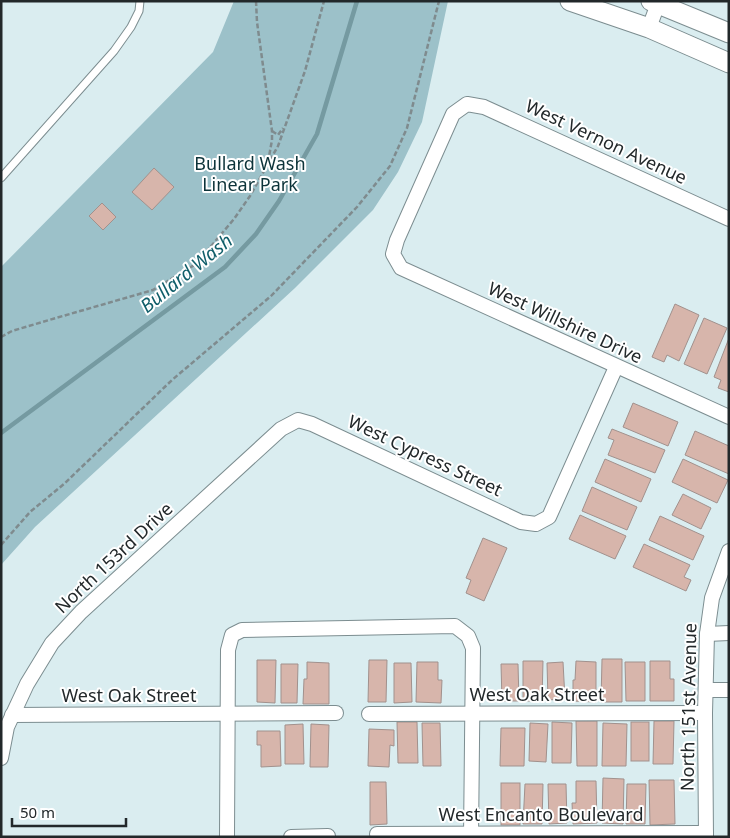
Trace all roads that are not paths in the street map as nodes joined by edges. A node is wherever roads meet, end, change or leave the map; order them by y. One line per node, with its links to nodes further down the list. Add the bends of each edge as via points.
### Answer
1 (140, 1): 7 (lane, via 131,27 114,51)
2 (570, 1): 4 (main road)
3 (656, 2): 4 (street); 5 (main road)
4 (648, 28): 6 (main road)
5 (729, 33)
6 (729, 63)
7 (1, 178)
8 (729, 219): 9 (street, West Vernon Avenue, via 484,107 467,104 453,114)
9 (393, 254): 10 (street, West Willshire Drive, via 401,268)
10 (616, 367): 11 (street, West Willshire Drive); 12 (street, West Cypress Street, via 549,517 536,524 521,522)
11 (729, 417)
12 (298, 420): 23 (street, North 153rd Drive, via 281,429 81,612 52,643)
13 (729, 551): 15 (street, North 151st Avenue, via 712,598)
14 (729, 633): 15 (street)
15 (707, 634): 16 (street, North 151st Avenue)
16 (706, 690): 17 (street); 19 (street, North 151st Avenue)
17 (729, 690)
18 (336, 713): 20 (street, West Oak Street)
19 (706, 713): 22 (street, West Oak Street); 27 (street, North 151st Avenue)
20 (228, 714): 22 (street, via 228,650 232,635 242,630 455,626 468,636 473,648); 23 (street, West Oak Street); 29 (street)
21 (369, 714): 22 (street, West Oak Street)
22 (473, 714): 26 (street)
23 (12, 715): 24 (street, North 153rd Drive)
24 (1, 758)
25 (377, 834): 26 (street, West Encanto Boulevard)
26 (471, 835): 27 (street, West Encanto Boulevard)
27 (706, 835)
28 (328, 836): 30 (street)
29 (227, 837)
30 (291, 837)

